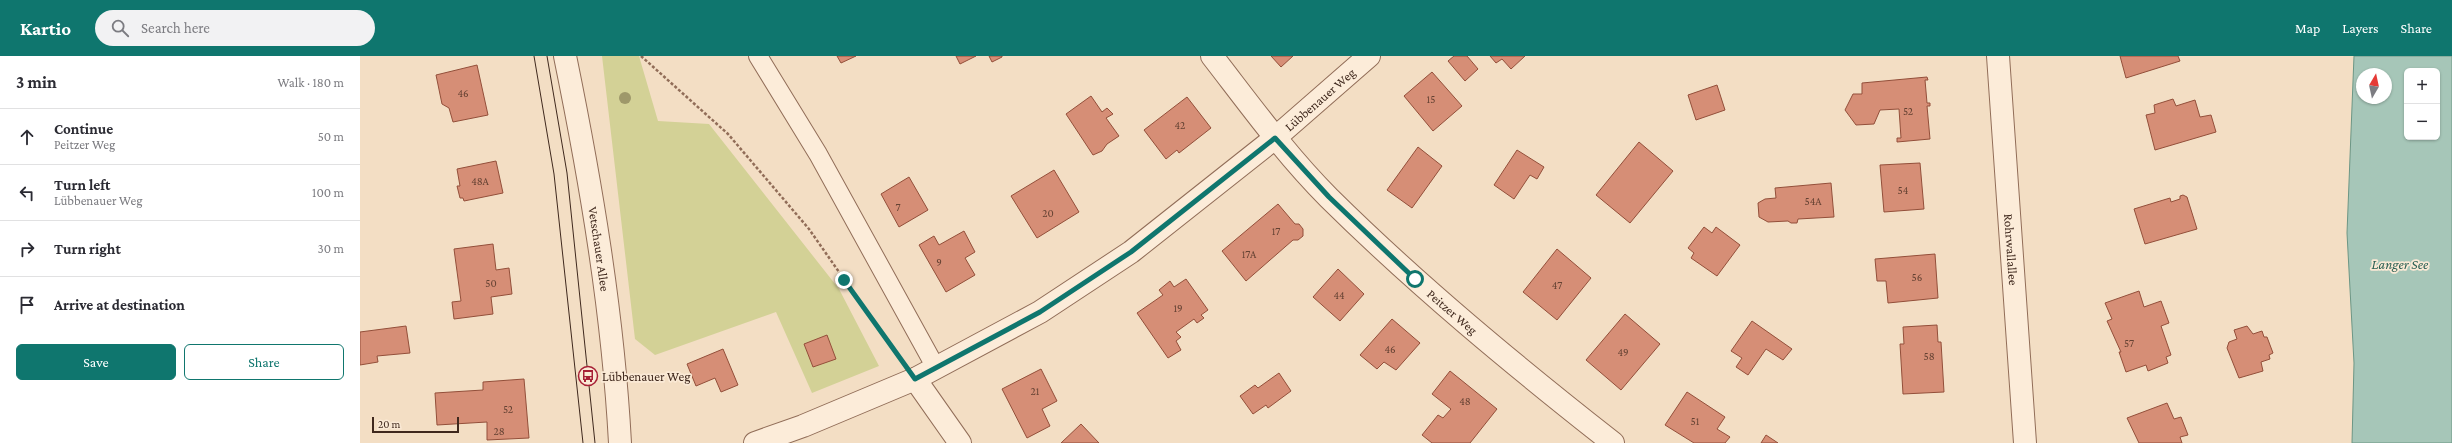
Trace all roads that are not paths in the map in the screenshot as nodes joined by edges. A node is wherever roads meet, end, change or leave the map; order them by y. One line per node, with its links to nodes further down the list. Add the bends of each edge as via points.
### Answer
1 (564, 56): 9 (street, Vetschauer Allee, via 586,160 616,372)
2 (758, 56): 7 (lane, via 818,154)
3 (1212, 56): 6 (street, Peitzer Weg)
4 (1369, 56): 6 (street, Lübbenauer Weg)
5 (1998, 56): 13 (street, Rohrwallallee)
6 (1275, 138): 7 (street, Lübbenauer Weg, via 1131,252 1040,312); 12 (street, Peitzer Weg, via 1329,197 1415,279 1536,383)
7 (936, 368): 8 (street, Lübbenauer Weg)
8 (915, 379): 10 (street, Lübbenauer Weg, via 803,426); 11 (street)
9 (620, 443)
10 (755, 443)
11 (960, 443)
12 (1613, 443)
13 (2025, 443)

